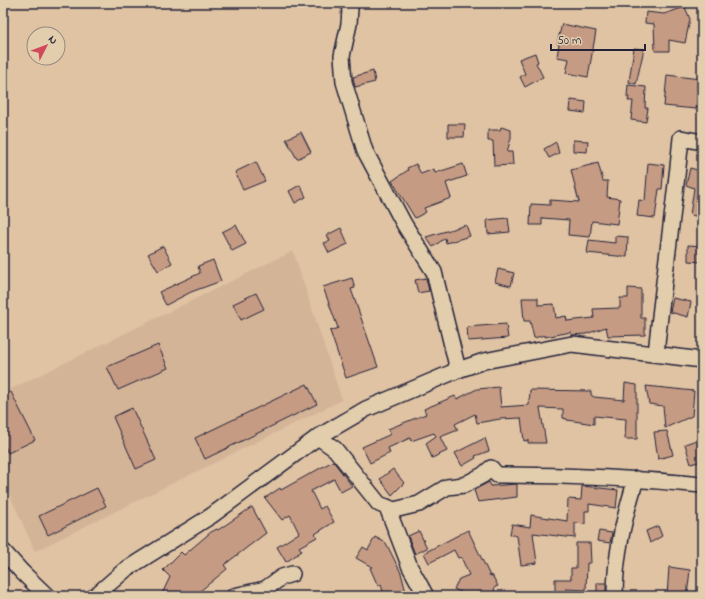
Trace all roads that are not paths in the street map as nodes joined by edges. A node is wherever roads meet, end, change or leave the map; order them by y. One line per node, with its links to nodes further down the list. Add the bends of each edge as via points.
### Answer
1 (348, 3): 5 (street, via 349,24 342,56 344,82 365,151 404,224 434,272)
2 (702, 142): 3 (street, via 682,138)
3 (656, 354): 4 (street); 5 (street, via 572,344 484,361)
4 (702, 360)
5 (458, 370): 6 (street, via 366,409)
6 (318, 438): 9 (street, via 335,449 379,504); 13 (street, via 211,516 125,570)
7 (636, 479): 8 (street); 9 (street, via 550,475 497,476 491,468 483,476 464,485 447,487 419,504 394,510); 16 (street, via 622,525 615,572)
8 (702, 485)
9 (387, 507): 15 (street, via 410,567)
10 (3, 551): 12 (street)
11 (292, 574): 14 (street, via 265,589)
12 (47, 596)
13 (95, 596)
14 (234, 596)
15 (426, 596)
16 (615, 596)

